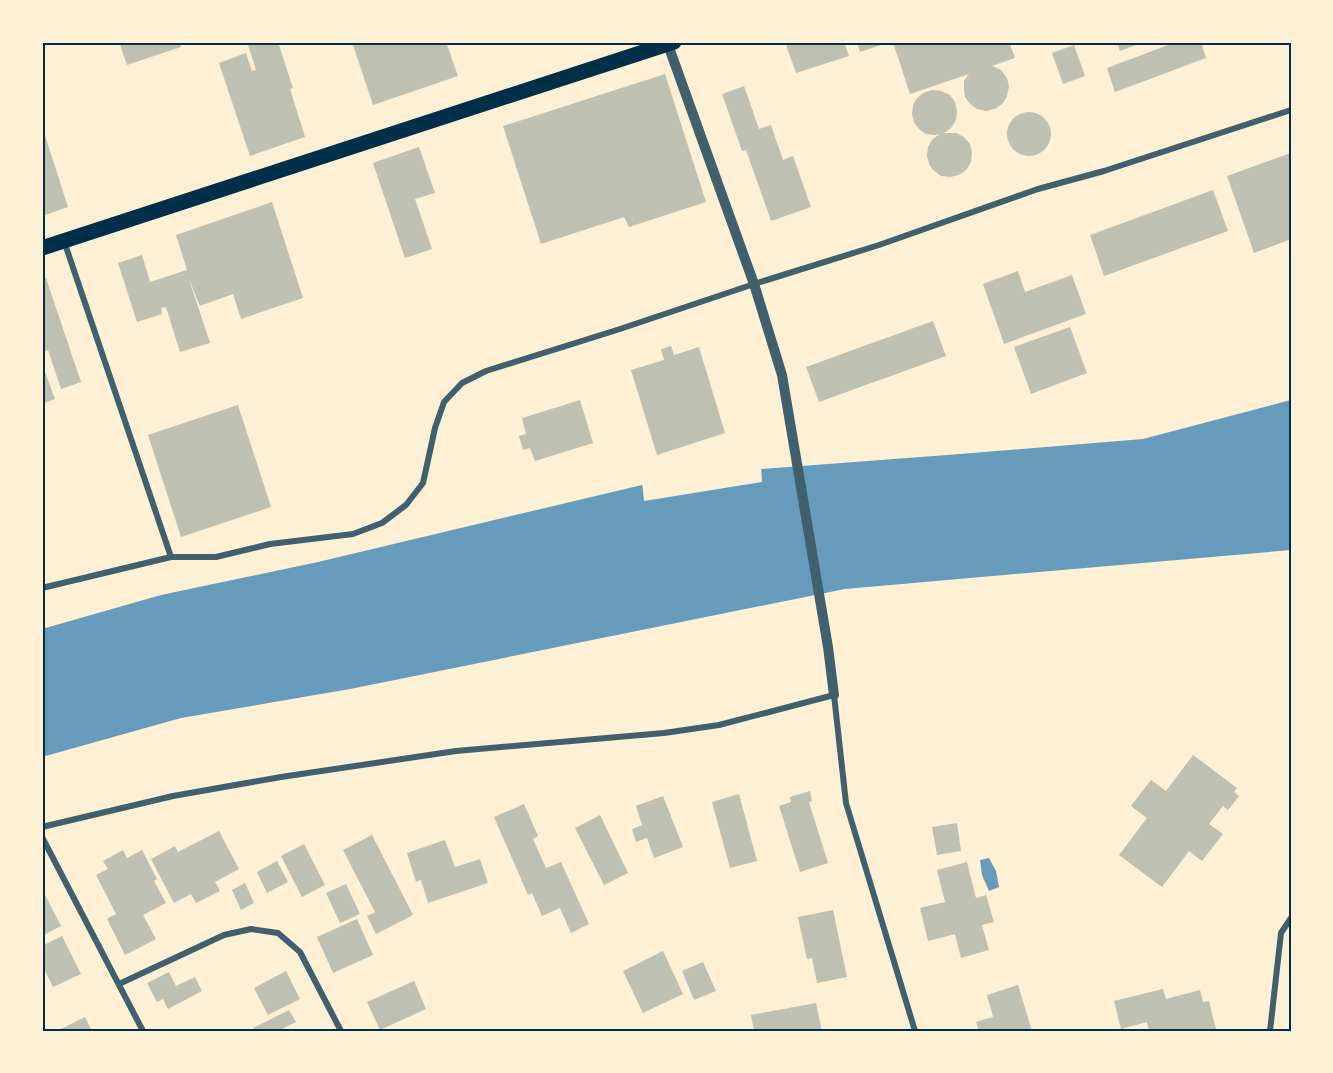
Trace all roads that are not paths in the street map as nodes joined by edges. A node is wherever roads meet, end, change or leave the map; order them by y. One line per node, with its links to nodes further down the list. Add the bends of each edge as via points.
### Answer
1 (670, 43): 3 (main road); 5 (street)
2 (1291, 110): 5 (street)
3 (64, 240): 4 (main road); 6 (street)
4 (42, 248)
5 (754, 284): 6 (street, via 486,371 462,383 444,402 423,483 406,505 382,523 353,534 270,544 216,557); 8 (street, via 782,375)
6 (171, 557): 7 (street)
7 (42, 588)
8 (834, 695): 9 (street, via 719,725 456,751 281,777 173,796); 15 (street, via 846,803)
9 (42, 827)
10 (42, 837): 12 (street)
11 (1291, 918): 16 (street, via 1281,933)
12 (119, 984): 13 (street); 14 (street, via 224,935 251,929 278,933 300,952)
13 (143, 1031)
14 (341, 1031)
15 (915, 1031)
16 (1270, 1031)

